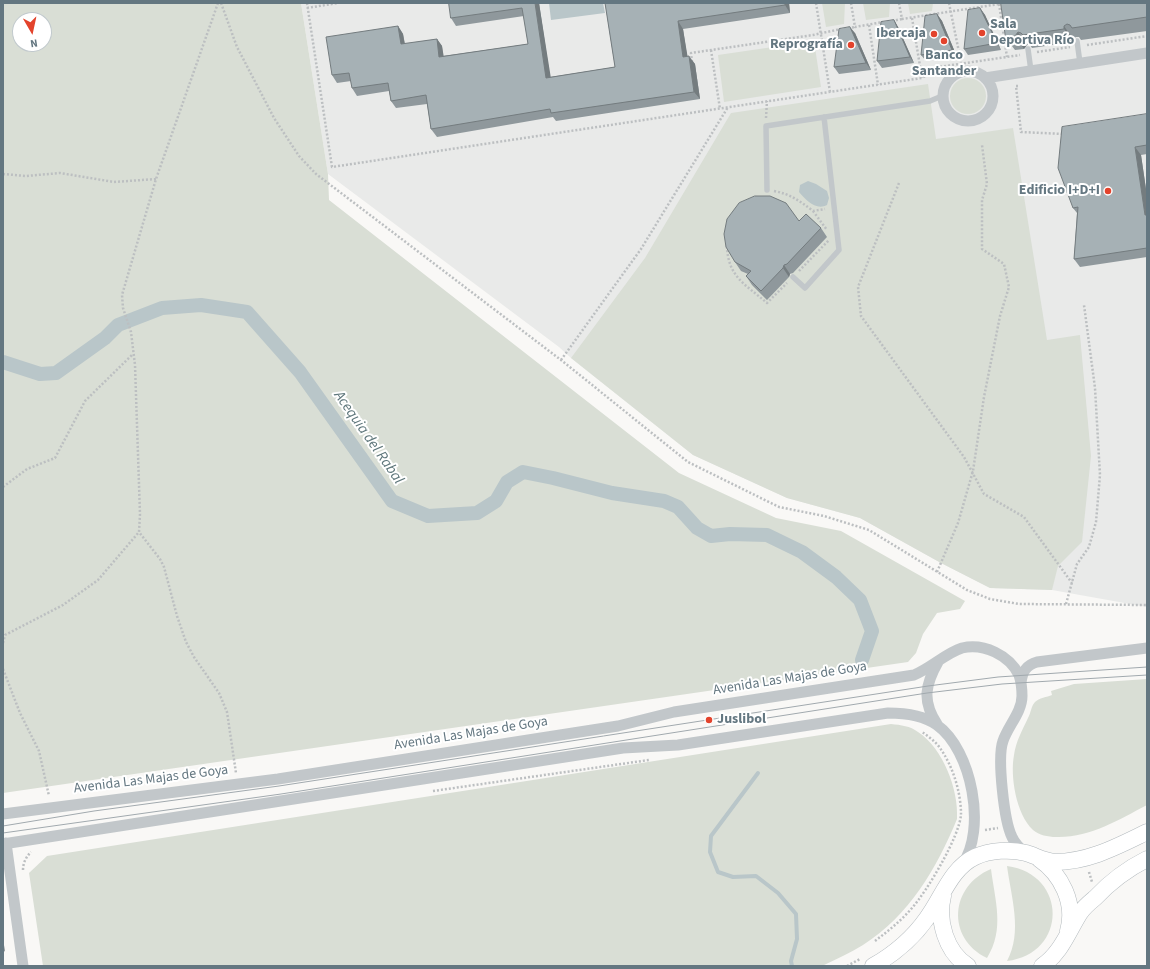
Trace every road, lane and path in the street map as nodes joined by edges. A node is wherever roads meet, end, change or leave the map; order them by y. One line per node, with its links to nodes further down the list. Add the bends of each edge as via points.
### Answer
1 (220, 3): 42 (path); 53 (path, via 236,47 274,118 299,156 316,174)
2 (307, 3): 9 (path)
3 (338, 3): 9 (path)
4 (816, 3): 16 (path)
5 (851, 3): 14 (path)
6 (899, 3): 12 (path)
7 (949, 3): 10 (path)
8 (999, 4): 10 (path); 22 (path, via 1007,57)
9 (307, 8): 36 (path, via 332,167)
10 (951, 12): 11 (path); 22 (path)
11 (912, 18): 12 (path); 27 (path)
12 (902, 20): 13 (path)
13 (869, 25): 14 (path); 29 (path)
14 (855, 27): 16 (path)
15 (1146, 31): 17 (path)
16 (821, 33): 20 (path); 32 (path)
17 (1147, 36)
18 (1077, 41): 23 (lane)
19 (1028, 48): 25 (lane)
20 (711, 50): 24 (path, via 691,53); 36 (path)
21 (1147, 53): 23 (street)
22 (961, 62): 27 (path, via 939,67)
23 (1080, 63): 25 (street)
24 (692, 64)
25 (1031, 71): 26 (street)
26 (1004, 75): 28 (street); 31 (street)
27 (922, 78): 29 (path)
28 (985, 78): 31 (street); 33 (street, via 978,73 961,72 954,75 946,85)
29 (878, 85): 32 (path)
30 (1016, 86): 39 (path, via 1021,132)
31 (991, 88): 33 (street, via 991,105 980,118 972,121 963,121 952,115 944,105)
32 (830, 92): 34 (path)
33 (942, 96): 37 (lane, via 930,101)
34 (767, 101): 35 (path); 38 (path)
35 (728, 107): 36 (path); 53 (path, via 641,249)
36 (720, 109)
37 (824, 117): 38 (lane); 45 (lane)
38 (766, 126): 44 (lane)
39 (1065, 134)
40 (982, 145): 54 (path, via 987,184 982,200 982,249 1004,264 1010,287 1000,316)
41 (3, 174): 42 (path, via 26,176 60,173 114,182)
42 (156, 179): 52 (path, via 122,295)
43 (899, 183): 54 (path, via 858,287 861,316)
44 (767, 190): 46 (path, via 787,194)
45 (834, 204): 46 (path, via 823,210); 50 (lane, via 839,250 806,288)
46 (813, 211): 47 (path)
47 (827, 230)
48 (832, 236): 50 (path)
49 (727, 244): 50 (path, via 730,267 736,276 767,303)
50 (793, 277)
51 (1084, 304): 58 (path, via 1095,388 1100,475 1096,522 1089,547 1077,564)
52 (134, 354): 55 (path, via 85,401 55,458 27,469); 56 (path, via 140,506)
53 (560, 360): 57 (path, via 688,462 779,507 824,516 868,530)
54 (972, 472): 57 (path, via 958,523); 58 (path, via 984,494 1024,517)
55 (3, 488)
56 (138, 532): 61 (path, via 98,580 63,605); 70 (path, via 160,559 186,642 219,693 226,712)
57 (937, 572): 59 (path, via 967,590 990,599 1019,604)
58 (1072, 583): 59 (path)
59 (1066, 604): 60 (path)
60 (1147, 605)
61 (4, 634): 62 (path)
62 (3, 643)
63 (1147, 648): 66 (street, via 1037,662 1025,669)
64 (939, 662): 66 (street, Avenida Las Majas de Goya, via 962,648 986,648 1006,660 1016,670); 67 (street, Avenida Las Majas de Goya, via 929,681 927,693 930,710); 76 (street, Avenida Las Majas de Goya, via 908,676 674,712 618,726 278,779)
65 (3, 669): 74 (path, via 20,713 39,751)
66 (1021, 683): 78 (street, Avenida Las Majas de Goya, via 1021,703 1002,743 1001,778)
67 (937, 724): 79 (street, Avenida Las Majas de Goya, via 951,738 963,759 974,809); 81 (street, Avenida Las Majas de Goya, via 918,716 878,714 678,745 623,748)
68 (918, 730): 91 (path, via 940,748 949,764 958,795 959,822 940,865 913,908)
69 (651, 760): 72 (path)
70 (236, 778)
71 (962, 788): 77 (path)
72 (429, 792)
73 (56, 795): 74 (path)
74 (49, 796): 75 (path)
75 (41, 797)
76 (3, 814)
77 (965, 817)
78 (1008, 826): 79 (path); 83 (street, Avenida Las Majas de Goya, via 1018,848)
79 (973, 832): 86 (street, Avenida Las Majas de Goya, via 969,851)
80 (1147, 832): 84 (main road)
81 (5, 844): 93 (street)
82 (34, 850): 87 (path, via 27,856)
83 (1031, 855): 84 (main road, via 1054,862); 86 (main road, via 1000,851 975,857); 90 (main road, via 1053,871 1062,883 1068,898 1070,918)
84 (1085, 859): 89 (path, via 1092,882)
85 (1147, 859): 89 (main road, via 1129,868)
86 (961, 867): 88 (main road)
87 (23, 875)
88 (945, 891): 92 (main road, via 914,935 886,958); 95 (main road, via 941,909 943,931 953,950)
89 (1101, 891): 90 (main road, via 1080,912)
90 (1065, 940): 96 (main road, via 1054,957)
91 (875, 941)
92 (867, 962): 94 (path)
93 (23, 966)
94 (847, 966)
95 (968, 966)
96 (1042, 966)

